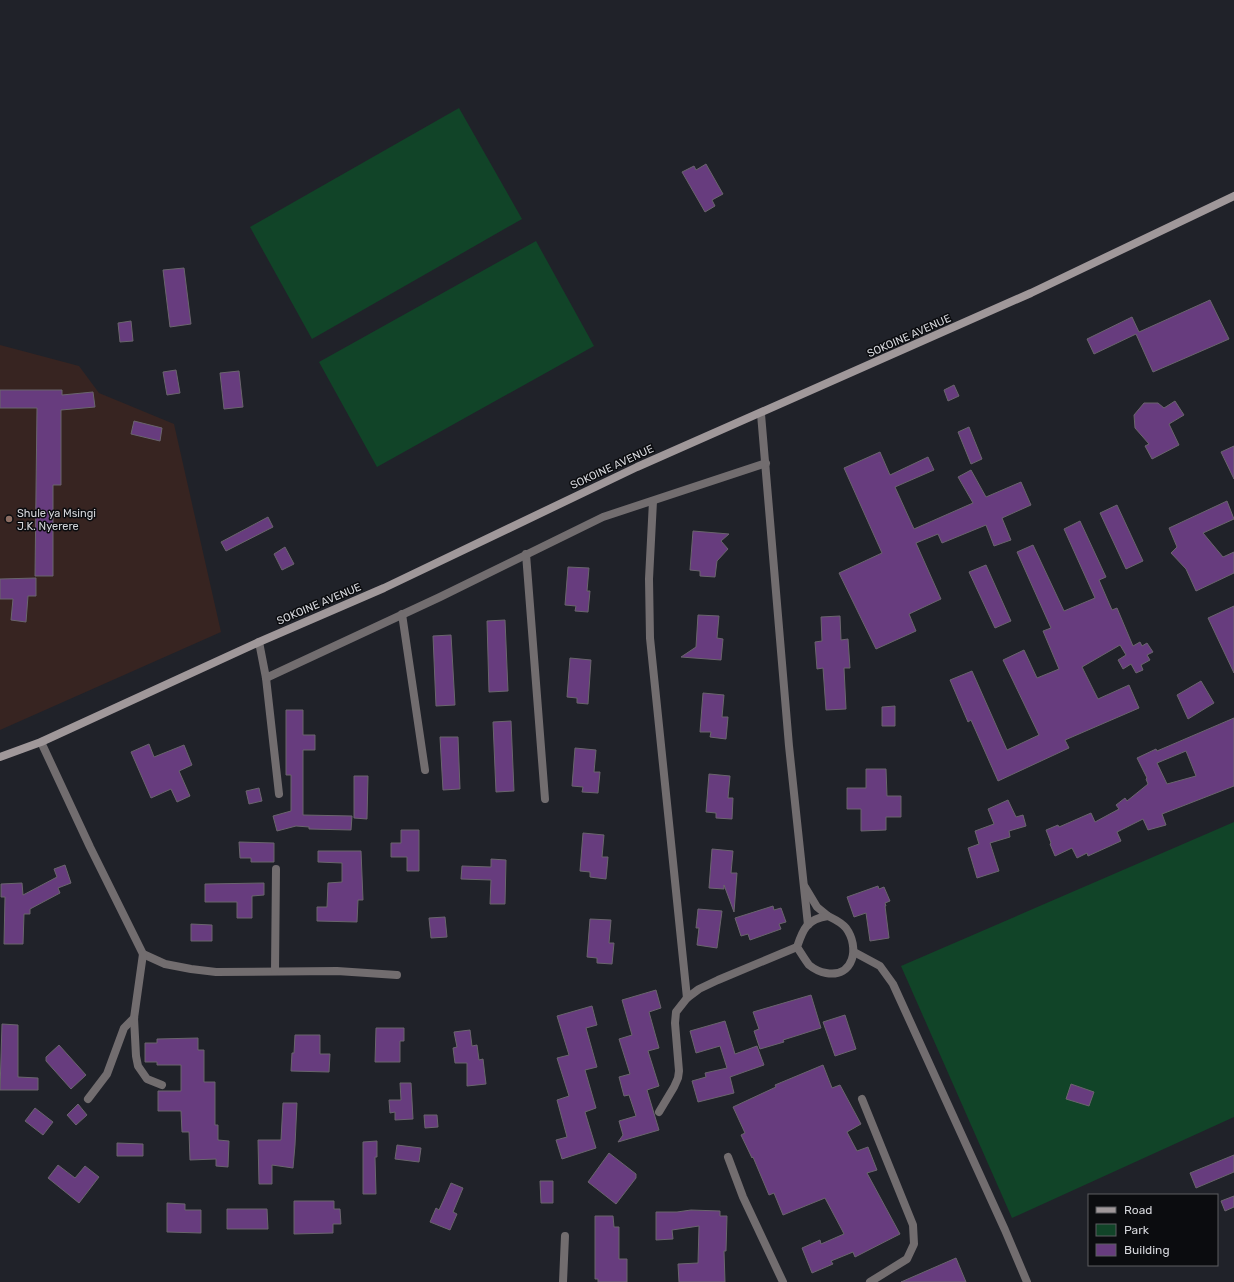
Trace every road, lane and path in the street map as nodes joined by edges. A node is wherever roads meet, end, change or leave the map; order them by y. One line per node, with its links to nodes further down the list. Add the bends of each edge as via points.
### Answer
1 (1234, 196): 2 (street, SOKOINE AVENUE, via 1031,293)
2 (760, 414): 3 (street); 7 (street, SOKOINE AVENUE, via 637,467 384,588)
3 (766, 463): 4 (street); 15 (street)
4 (653, 501): 5 (street, via 603,517); 23 (street, via 649,578 650,638)
5 (526, 554): 6 (street); 13 (street)
6 (402, 614): 8 (street); 11 (street)
7 (259, 642): 8 (street); 9 (street, SOKOINE AVENUE)
8 (266, 678): 12 (street)
9 (41, 742): 10 (street, SOKOINE AVENUE); 20 (street)
10 (0, 758)
11 (425, 770)
12 (279, 794)
13 (545, 799)
14 (276, 869): 21 (street)
15 (803, 885): 16 (street, via 818,907); 17 (street)
16 (828, 916): 17 (street, via 817,918); 19 (street, via 836,919 845,928 852,940)
17 (808, 925): 18 (street)
18 (797, 947): 19 (street, via 810,965 830,974 842,972); 23 (street, via 718,980)
19 (854, 952): 34 (street, via 880,966 893,984)
20 (143, 954): 21 (street, via 166,964 191,969 216,972); 24 (street)
21 (275, 971): 22 (street)
22 (397, 975)
23 (686, 998): 28 (street, via 676,1012 678,1078)
24 (134, 1018): 25 (street, via 138,1066 146,1079); 26 (street, via 124,1028 107,1074)
25 (162, 1085)
26 (88, 1099)
27 (862, 1099): 33 (street, via 913,1225 914,1244 907,1259)
28 (659, 1112)
29 (728, 1157): 32 (street, via 743,1197)
30 (565, 1236): 31 (street)
31 (563, 1282)
32 (783, 1282)
33 (870, 1282)
34 (1027, 1282)

